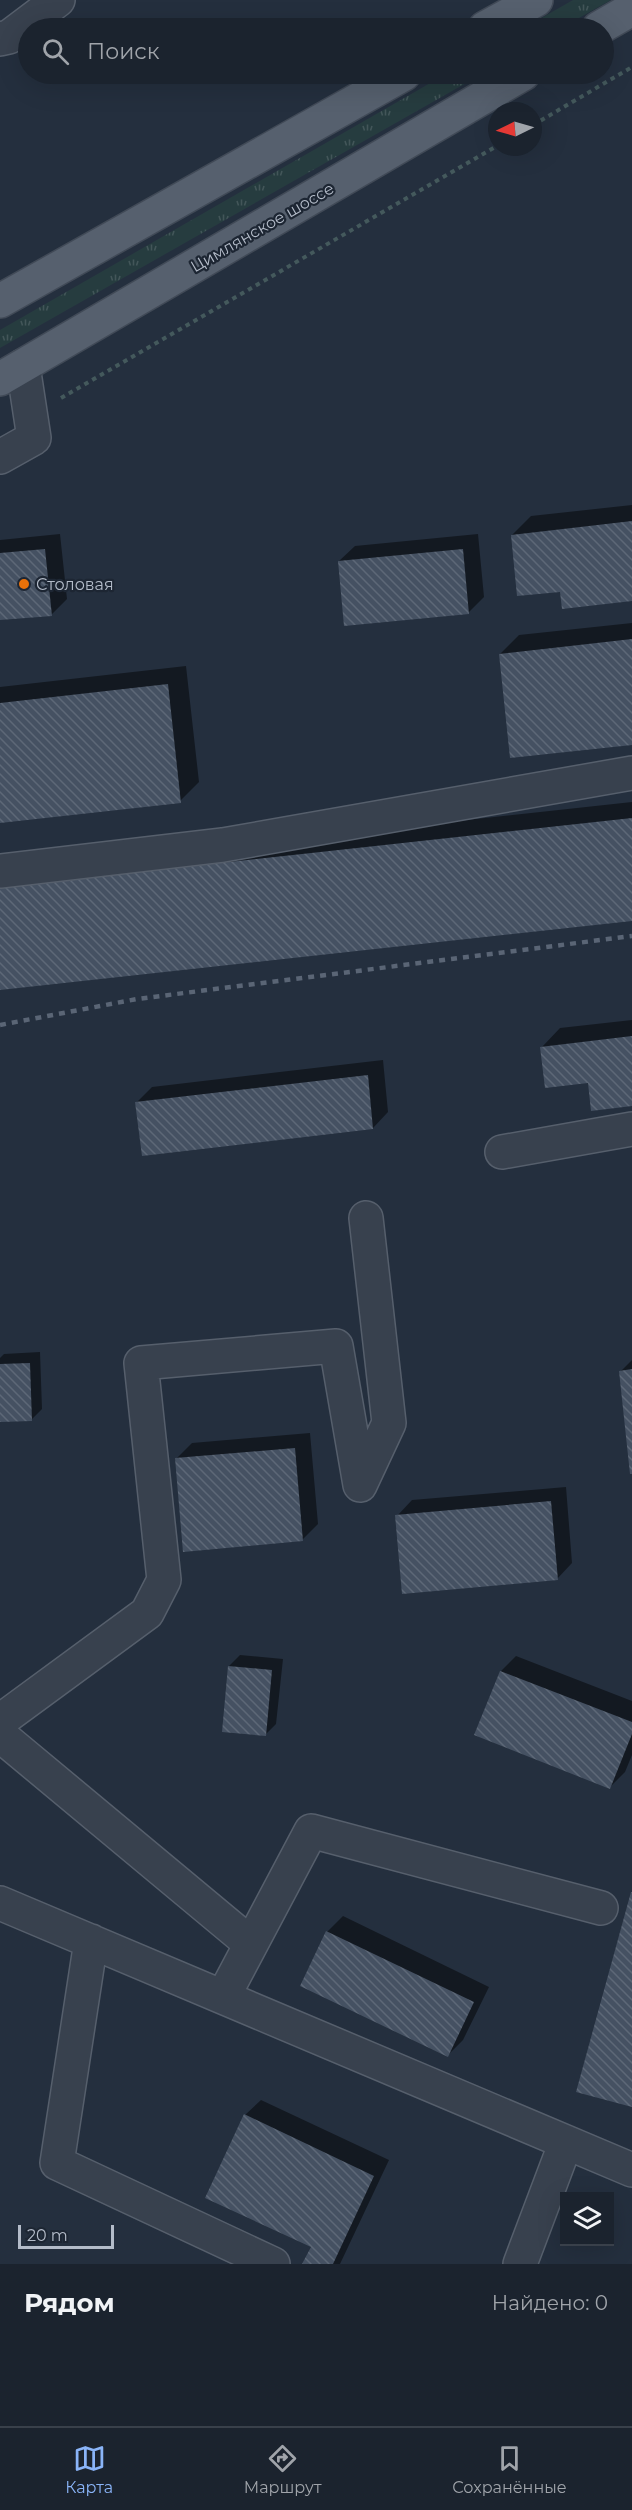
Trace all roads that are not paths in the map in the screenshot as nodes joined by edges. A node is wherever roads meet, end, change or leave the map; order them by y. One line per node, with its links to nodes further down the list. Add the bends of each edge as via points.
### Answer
1 (58, 0): 4 (lane)
2 (536, 0): 5 (main road)
3 (632, 9): 6 (main road)
4 (34, 18)
5 (503, 18)
6 (614, 19)
7 (18, 30): 8 (lane)
8 (0, 39)
9 (386, 84): 11 (main road)
10 (506, 84): 12 (main road, Цимлянское шоссе)
11 (0, 301)
12 (11, 373): 13 (lane, via 30,415 33,438)
13 (0, 456)
14 (632, 773): 15 (lane, via 223,845)
15 (0, 871)
16 (632, 1129): 17 (lane)
17 (502, 1152)
18 (366, 1218): 19 (lane, via 390,1423 360,1485 336,1346 141,1363 164,1580 147,1613)
19 (0, 1721)
20 (0, 1735): 24 (lane)
21 (0, 1903): 23 (lane)
22 (601, 1908): 24 (lane, via 311,1831)
23 (91, 1941): 25 (lane); 28 (lane, via 57,2163)
24 (250, 1944): 25 (lane)
25 (223, 1997): 26 (lane)
26 (566, 2142): 27 (lane); 29 (lane)
27 (632, 2170)
28 (273, 2264)
29 (520, 2264)

